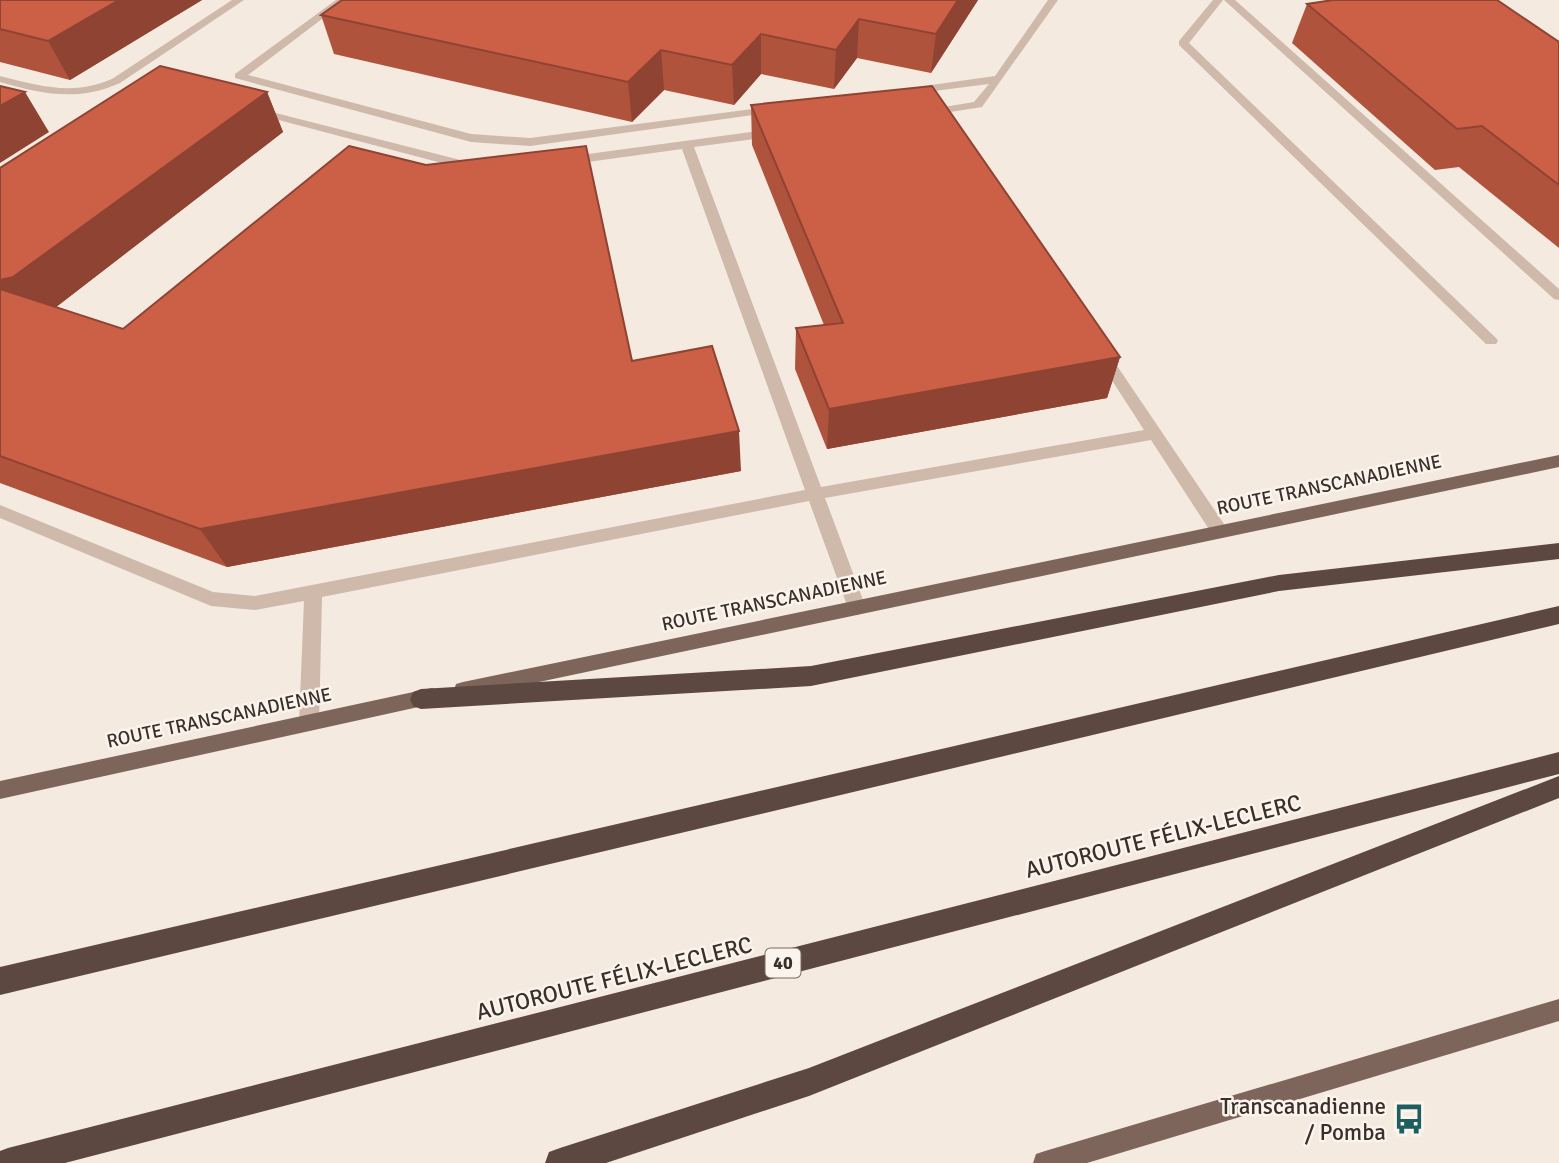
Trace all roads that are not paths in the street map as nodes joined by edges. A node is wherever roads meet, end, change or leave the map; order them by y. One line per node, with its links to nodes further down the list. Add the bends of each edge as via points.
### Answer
1 (239, 0): 6 (lane, via 96,91 62,95)
2 (342, 0): 10 (lane, via 239,76 471,138 502,142)
3 (1053, 0): 7 (lane)
4 (1218, 0): 17 (lane, via 1184,43)
5 (1229, 0): 16 (lane)
6 (0, 79)
7 (999, 79): 8 (lane); 11 (lane, via 978,105)
8 (902, 92)
9 (241, 107): 15 (lane, via 419,155)
10 (792, 107)
11 (943, 114)
12 (791, 131): 13 (lane)
13 (687, 145): 14 (lane); 21 (lane)
14 (551, 163)
15 (490, 169)
16 (1559, 296)
17 (1491, 341)
18 (1097, 345): 19 (lane)
19 (1154, 433): 21 (lane); 23 (lane)
20 (1559, 461): 23 (main road, ROUTE TRANSCANADIENNE)
21 (814, 494): 25 (lane); 26 (lane)
22 (0, 511): 25 (lane, via 211,599 255,603)
23 (1220, 531): 26 (main road, ROUTE TRANSCANADIENNE)
24 (1559, 551): 28 (highway, via 1279,583 811,676)
25 (313, 593): 29 (lane)
26 (857, 608): 28 (main road, ROUTE TRANSCANADIENNE)
27 (1559, 615): 33 (highway)
28 (421, 699): 29 (main road, ROUTE TRANSCANADIENNE)
29 (309, 723): 32 (main road, ROUTE TRANSCANADIENNE)
30 (1559, 763): 35 (highway, AUTOROUTE FÉLIX-LECLERC / 40)
31 (1559, 787): 36 (highway, via 809,1082)
32 (0, 790)
33 (0, 981)
34 (1559, 1010): 37 (main road)
35 (8, 1163)
36 (560, 1163)
37 (1045, 1163)

